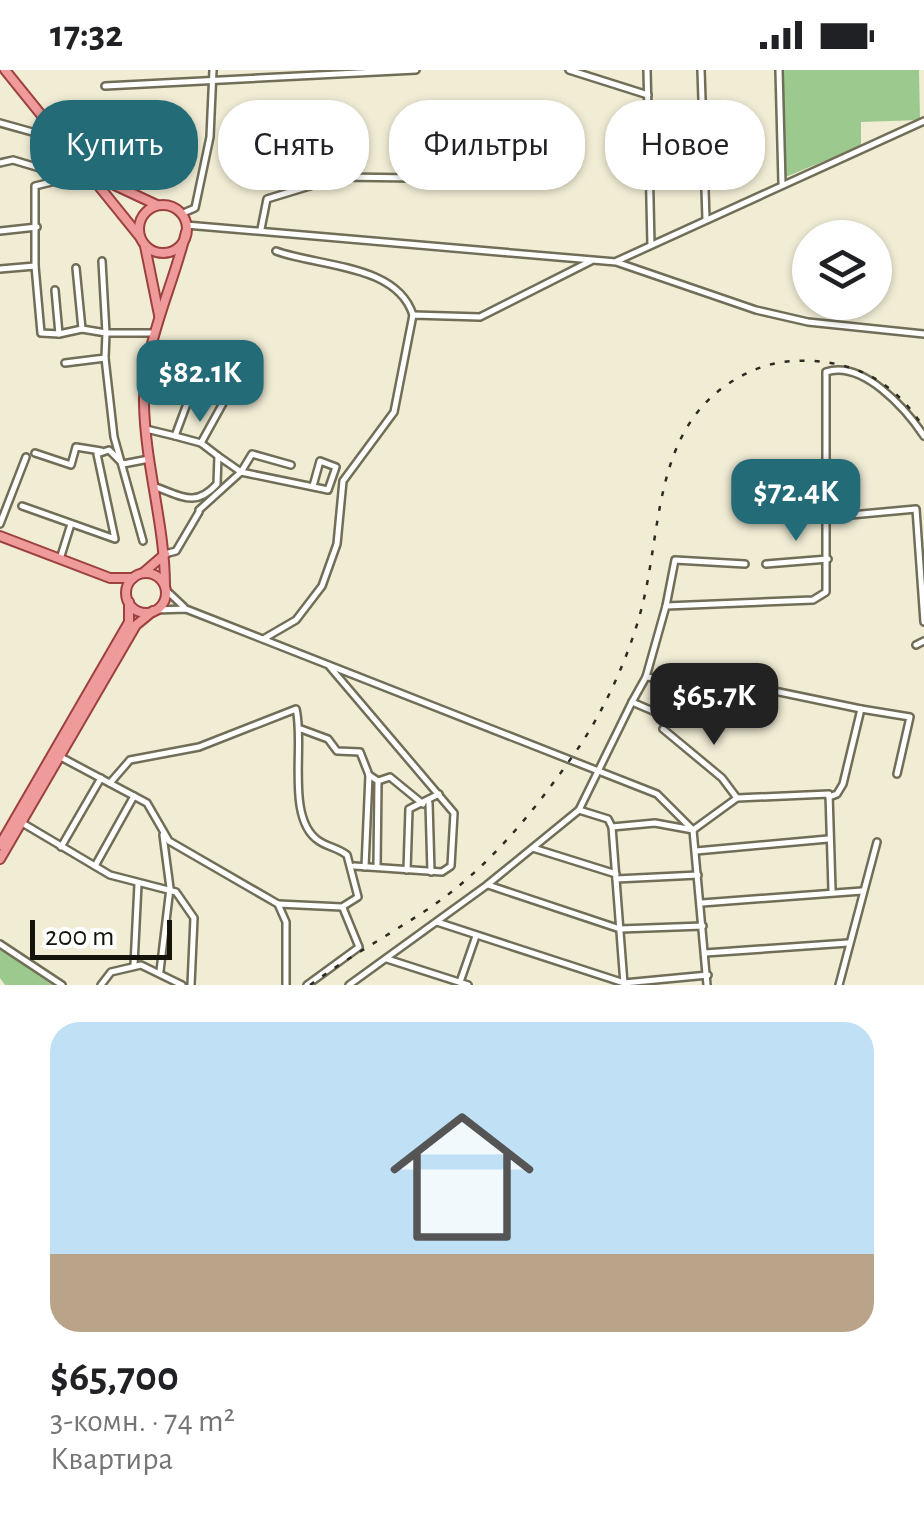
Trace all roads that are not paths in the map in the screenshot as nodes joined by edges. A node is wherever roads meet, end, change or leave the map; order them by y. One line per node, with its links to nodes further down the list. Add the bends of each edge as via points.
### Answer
1 (4, 70): 11 (main road)
2 (213, 70): 8 (street)
3 (416, 70): 8 (street)
4 (568, 70): 10 (street)
5 (647, 70): 10 (street)
6 (701, 70): 24 (street)
7 (779, 70): 18 (street)
8 (213, 80): 9 (street); 23 (street, via 195,208)
9 (105, 86)
10 (648, 95): 30 (street)
11 (30, 102)
12 (924, 121): 18 (street)
13 (0, 123): 14 (street)
14 (30, 131)
15 (0, 163): 16 (street)
16 (30, 165)
17 (389, 178): 27 (street, via 340,177 266,200)
18 (782, 183): 24 (street)
19 (36, 190): 25 (street)
20 (102, 190): 29 (main road)
21 (124, 190): 22 (main road)
22 (158, 206): 23 (main road); 29 (main road, via 144,214)
23 (182, 214): 26 (main road)
24 (706, 218): 30 (street)
25 (38, 227): 28 (street); 36 (street)
26 (186, 228): 27 (street); 31 (main road, via 174,250 159,253); 40 (main road)
27 (262, 229): 33 (street)
28 (0, 231)
29 (140, 237): 31 (main road)
30 (652, 245): 35 (street)
31 (146, 246): 40 (main road)
32 (276, 252): 41 (street, via 386,280)
33 (594, 259): 35 (street); 41 (street, via 480,316)
34 (102, 262): 44 (street)
35 (616, 262): 46 (street, via 756,310)
36 (34, 266): 38 (street); 45 (street, via 42,334)
37 (76, 268): 42 (street)
38 (0, 269)
39 (55, 290): 45 (street)
40 (160, 315): 43 (main road)
41 (414, 315): 88 (street, via 394,412 344,482 337,544 322,586 296,620)
42 (82, 329): 44 (street); 45 (street)
43 (156, 332): 44 (street); 51 (main road, via 144,398)
44 (106, 333): 48 (street)
45 (59, 334)
46 (924, 334)
47 (188, 354): 52 (street, via 188,401)
48 (105, 358): 49 (street); 60 (street)
49 (65, 363)
50 (227, 396): 54 (street)
51 (146, 429): 52 (street); 59 (main road)
52 (175, 436): 54 (street)
53 (924, 436): 69 (street, via 889,393 840,370 826,372)
54 (201, 443): 57 (street)
55 (101, 451): 56 (street, via 76,447 71,465); 60 (street, via 116,454); 71 (street, via 115,539)
56 (35, 452)
57 (218, 456): 62 (street); 65 (street, via 217,484)
58 (26, 457): 70 (street)
59 (148, 459): 60 (street); 63 (main road)
60 (123, 464): 73 (street)
61 (291, 465): 62 (street, via 252,454)
62 (241, 472): 64 (street); 68 (street)
63 (153, 486): 65 (street, via 178,498); 74 (main road)
64 (313, 486): 64 (street, via 328,490 336,467 320,462)
65 (206, 496): 68 (street)
66 (22, 506): 71 (street)
67 (920, 508): 69 (street); 87 (street)
68 (200, 510): 74 (street, via 176,551)
69 (829, 517): 76 (street)
70 (0, 524)
71 (71, 524): 75 (street)
72 (0, 536): 75 (main road)
73 (143, 541)
74 (165, 554): 79 (main road); 82 (main road)
75 (60, 559): 80 (main road)
76 (828, 559): 78 (street); 84 (street, via 826,592 813,600)
77 (745, 564): 84 (street, via 674,560)
78 (766, 564)
79 (143, 573): 81 (main road); 82 (main road, via 154,574)
80 (110, 578): 81 (main road); 83 (main road)
81 (133, 578): 83 (main road)
82 (165, 588): 85 (street); 86 (main road, via 164,602)
83 (128, 599): 86 (main road, via 142,612); 100 (main road, via 129,622)
84 (666, 606): 92 (street)
85 (186, 609): 86 (street); 88 (street)
86 (154, 611): 100 (main road, via 136,626)
87 (924, 622)
88 (263, 638): 91 (street)
89 (924, 641): 90 (street)
90 (916, 645)
91 (328, 665): 101 (street); 107 (street)
92 (646, 677): 93 (street); 95 (street)
93 (732, 687)
94 (755, 687): 96 (street)
95 (632, 702): 97 (street); 101 (street)
96 (861, 709): 102 (street, via 910,717); 109 (street, via 842,784)
97 (667, 717)
98 (302, 729): 103 (street, via 328,739 337,751 360,752); 106 (street, via 296,709 199,747 130,760); 125 (street, via 302,818 319,841 335,846)
99 (662, 729): 110 (street)
100 (58, 755): 104 (street); 113 (main road)
101 (600, 769): 112 (street); 115 (street, via 657,794)
102 (897, 774)
103 (369, 776): 105 (street); 126 (street)
104 (101, 778): 106 (street); 120 (street)
105 (378, 780): 111 (street, via 390,777); 127 (street)
106 (110, 783): 108 (street)
107 (439, 794): 111 (street); 129 (street, via 454,814 451,866)
108 (134, 796): 116 (street, via 147,803); 124 (street)
109 (829, 797): 110 (street); 117 (street)
110 (737, 798): 115 (street)
111 (426, 804): 128 (street, via 408,809); 129 (street)
112 (579, 810): 114 (street, via 608,819); 121 (street)
113 (19, 821): 119 (main road); 120 (street); 123 (main road)
114 (612, 827): 115 (street, via 656,823); 131 (street)
115 (693, 830): 122 (street)
116 (162, 833): 134 (street); 138 (street)
117 (829, 839): 122 (street); 135 (street)
118 (877, 842): 136 (street)
119 (0, 845)
120 (62, 846): 124 (street)
121 (533, 848): 131 (street); 133 (street)
122 (696, 851): 130 (street)
123 (0, 860)
124 (95, 866): 132 (street)
125 (353, 866): 126 (street); 139 (street, via 358,898)
126 (365, 866): 127 (street)
127 (377, 868): 128 (street)
128 (408, 870): 129 (street)
129 (431, 872)
130 (699, 874): 131 (street); 137 (street)
131 (616, 876): 142 (street)
132 (138, 884): 134 (street); 148 (street)
133 (488, 885): 140 (street); 142 (street)
134 (170, 888): 149 (street); 156 (street, via 194,918)
135 (832, 890): 136 (street); 137 (street)
136 (862, 891): 144 (street)
137 (702, 903): 141 (street)
138 (278, 904): 139 (street); 157 (street, via 286,922)
139 (342, 907): 158 (street, via 359,947)
140 (438, 922): 143 (street); 147 (street)
141 (703, 926): 142 (street); 146 (street)
142 (620, 929): 152 (street)
143 (476, 936): 151 (street); 152 (street)
144 (848, 943): 146 (street); 161 (street)
145 (0, 944): 153 (street)
146 (705, 953): 150 (street)
147 (386, 958): 151 (street); 159 (street)
148 (134, 965): 149 (street); 154 (street, via 112,972)
149 (160, 971): 155 (street)
150 (708, 975): 152 (street); 160 (street)
151 (462, 984)
152 (624, 984)
153 (62, 985)
154 (101, 985)
155 (182, 985)
156 (191, 985)
157 (286, 985)
158 (307, 985)
159 (349, 985)
160 (707, 985)
161 (839, 985)

